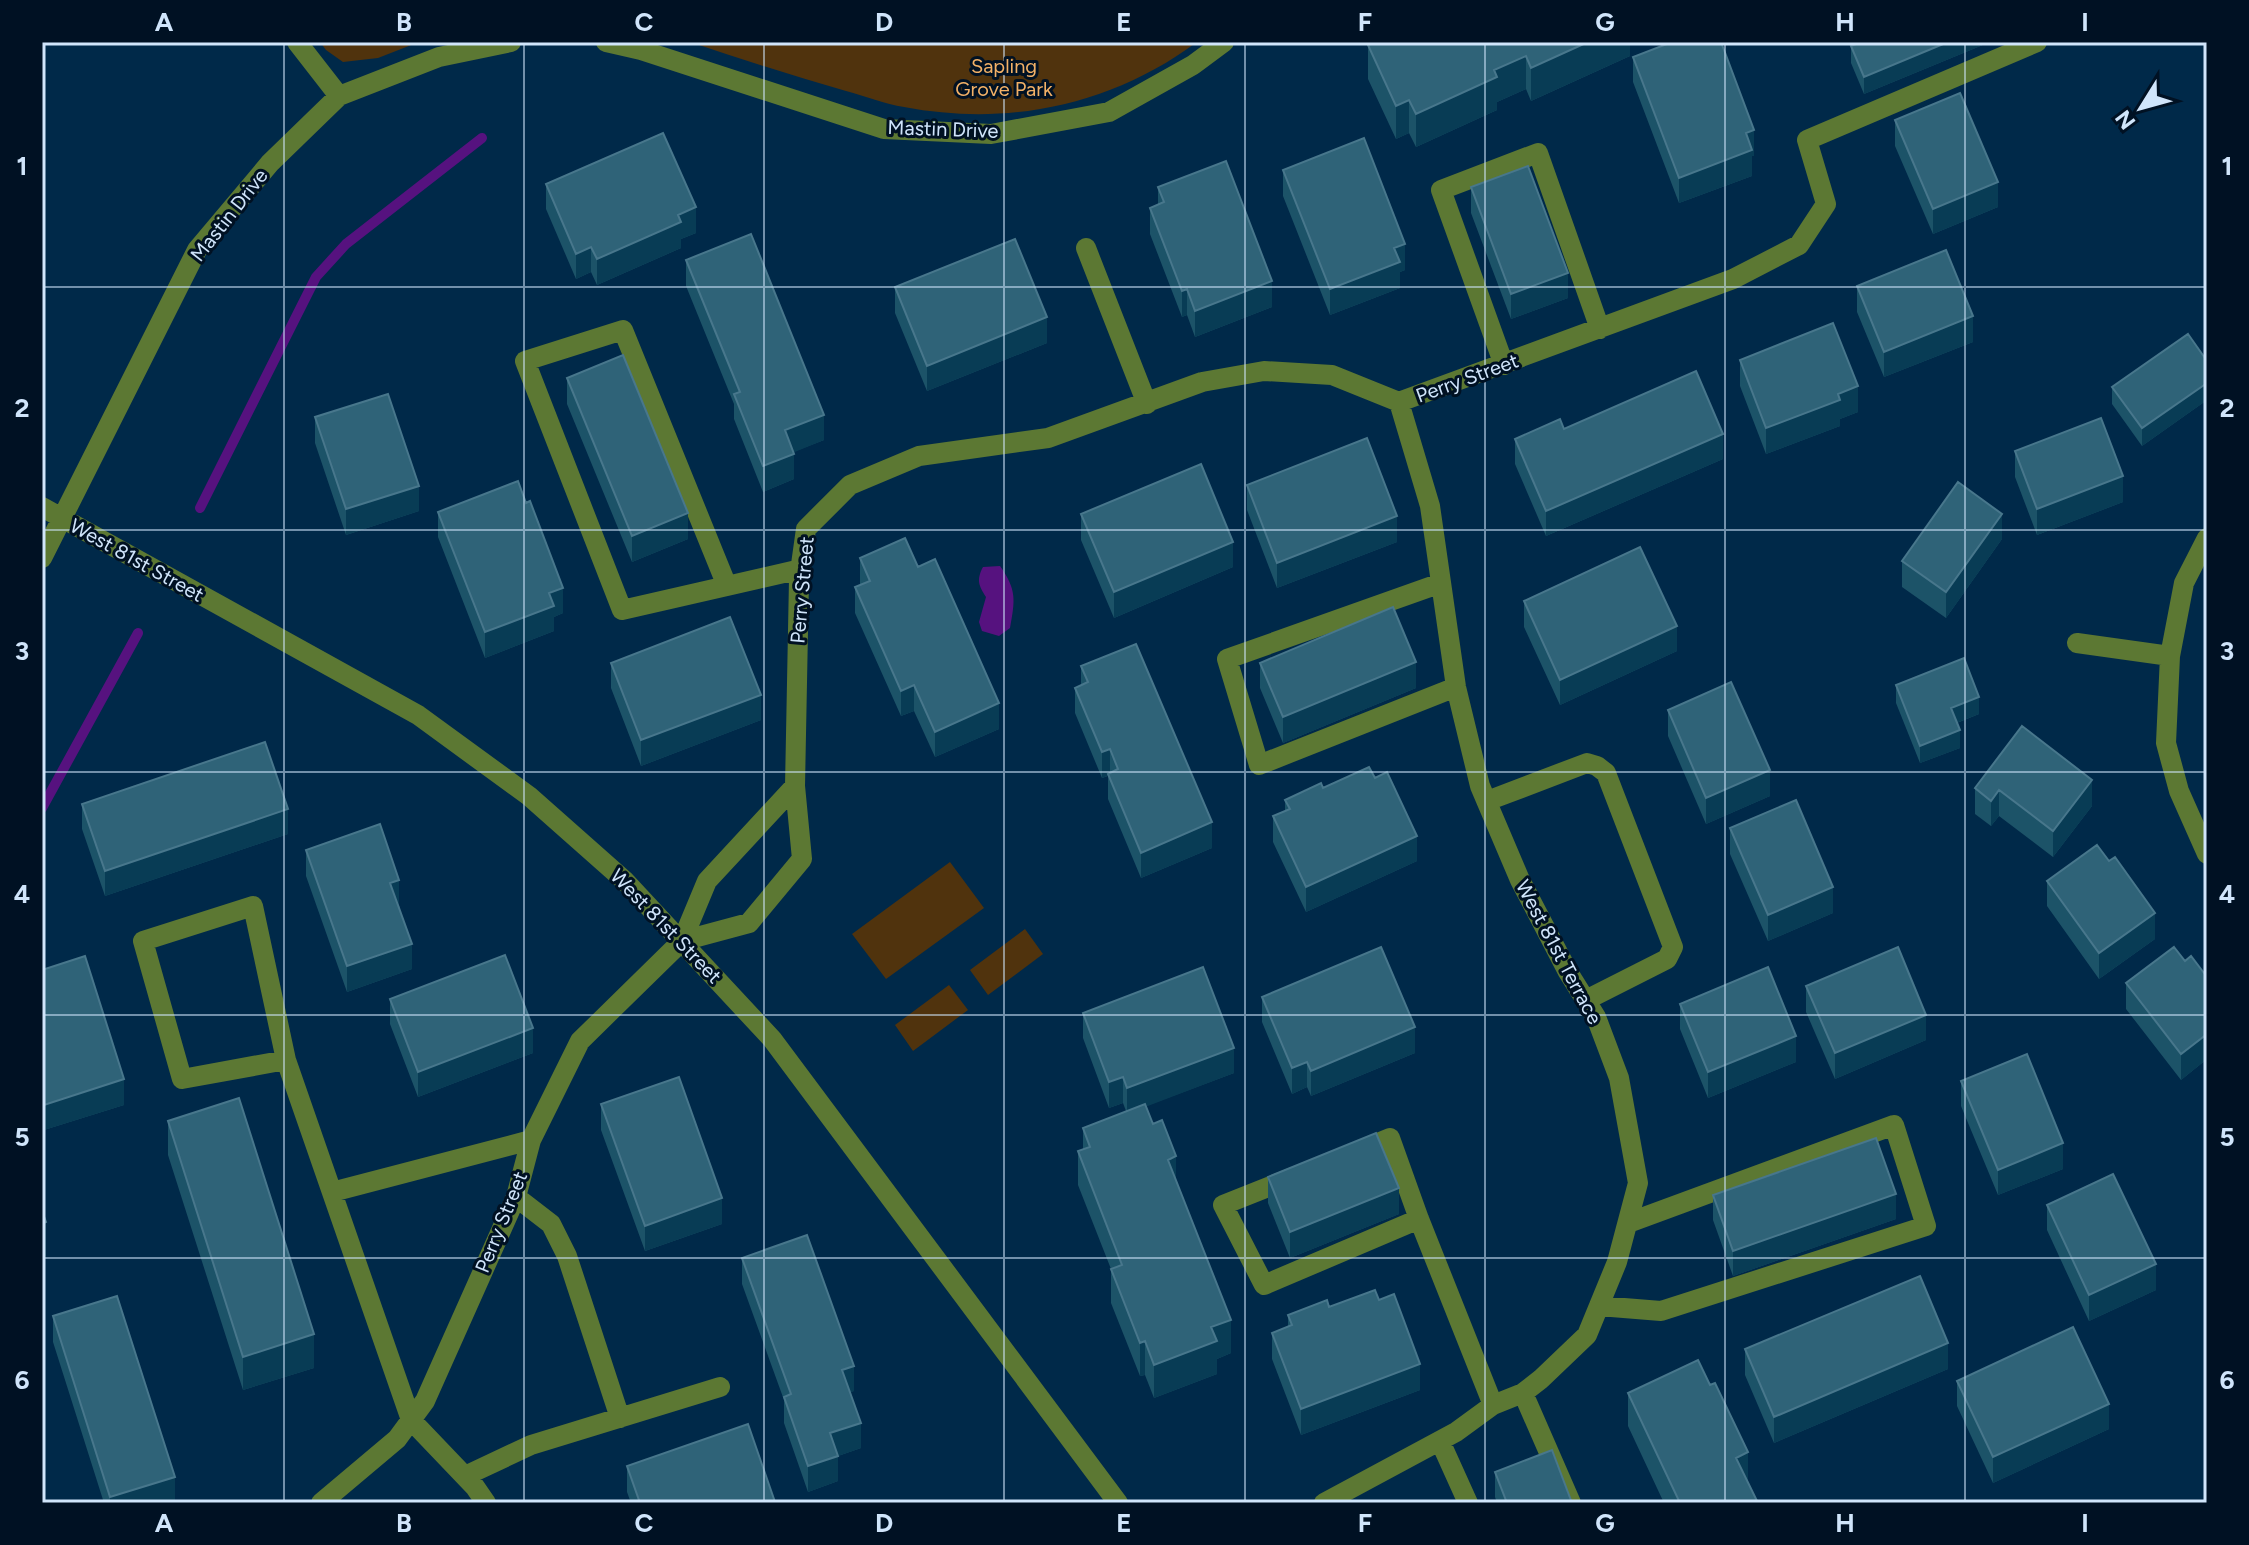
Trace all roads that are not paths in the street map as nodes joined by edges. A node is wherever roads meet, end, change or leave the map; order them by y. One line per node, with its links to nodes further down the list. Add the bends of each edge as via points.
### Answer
1 (297, 42): 6 (street)
2 (511, 42): 6 (street, Mastin Drive, via 439,57)
3 (606, 42): 4 (street, Mastin Drive, via 884,129 991,134 1109,112)
4 (1224, 42)
5 (2037, 42): 8 (street, Perry Street, via 1807,140 1826,204 1799,245 1733,279)
6 (339, 96): 13 (street, Mastin Drive, via 270,163 197,250)
7 (1086, 248): 11 (street)
8 (1600, 329): 9 (street, Perry Street); 9 (street, via 1538,153 1441,190)
9 (1504, 365): 10 (street, Perry Street)
10 (1399, 402): 11 (street, Perry Street, via 1332,375 1264,371 1202,382); 17 (street, West 81st Terrace, via 1430,506)
11 (1147, 404): 16 (street, Perry Street, via 1048,438 919,456 850,485 806,529)
12 (42, 507): 13 (street, West 81st Street)
13 (62, 519): 15 (street, Mastin Drive); 25 (street, West 81st Street, via 418,715 529,796 625,881)
14 (2207, 538): 20 (street, via 2184,583)
15 (42, 558)
16 (801, 569): 18 (street); 22 (street, Perry Street)
17 (1441, 583): 21 (street, West 81st Terrace); 21 (street, via 1227,659 1259,765)
18 (727, 586): 18 (street, via 622,610 525,361 623,330)
19 (2077, 643): 20 (street)
20 (2170, 656): 24 (street, via 2166,743 2179,791)
21 (1456, 687): 23 (street, West 81st Terrace)
22 (795, 786): 25 (street, Perry Street, via 707,881); 25 (street, Perry Street, via 802,859 749,923)
23 (1487, 801): 26 (street, West 81st Terrace, via 1520,880); 26 (street, via 1587,763 1606,773 1673,947 1667,959)
24 (2207, 854)
25 (682, 941): 28 (street, Perry Street, via 580,1041); 45 (street, West 81st Street, via 772,1039)
26 (1586, 1000): 34 (street, West 81st Terrace, via 1619,1078 1638,1183)
27 (286, 1060): 27 (street, via 182,1079 143,941 253,906); 31 (street)
28 (531, 1140): 31 (street); 32 (street, Perry Street)
29 (1335, 1160): 33 (street, via 1390,1138)
30 (1307, 1171): 33 (street, via 1223,1205 1264,1285)
31 (332, 1192): 40 (street)
32 (516, 1197): 39 (street, via 551,1224 567,1256); 40 (street, Perry Street, via 425,1401)
33 (1419, 1219): 38 (street)
34 (1628, 1223): 35 (street, West 81st Terrace); 35 (street, via 1894,1125 1926,1226 1661,1311)
35 (1599, 1306): 37 (street, West 81st Terrace, via 1587,1335)
36 (720, 1387): 39 (street)
37 (1523, 1393): 38 (street, West 81st Terrace); 48 (street)
38 (1493, 1405): 41 (street, West 81st Terrace)
39 (620, 1418): 42 (street, via 531,1445)
40 (411, 1420): 42 (street); 43 (street, Perry Street, via 397,1439)
41 (1440, 1441): 46 (street, West 81st Terrace); 47 (street)
42 (465, 1476): 44 (street)
43 (321, 1503)
44 (486, 1503)
45 (1118, 1503)
46 (1324, 1503)
47 (1468, 1503)
48 (1571, 1503)

